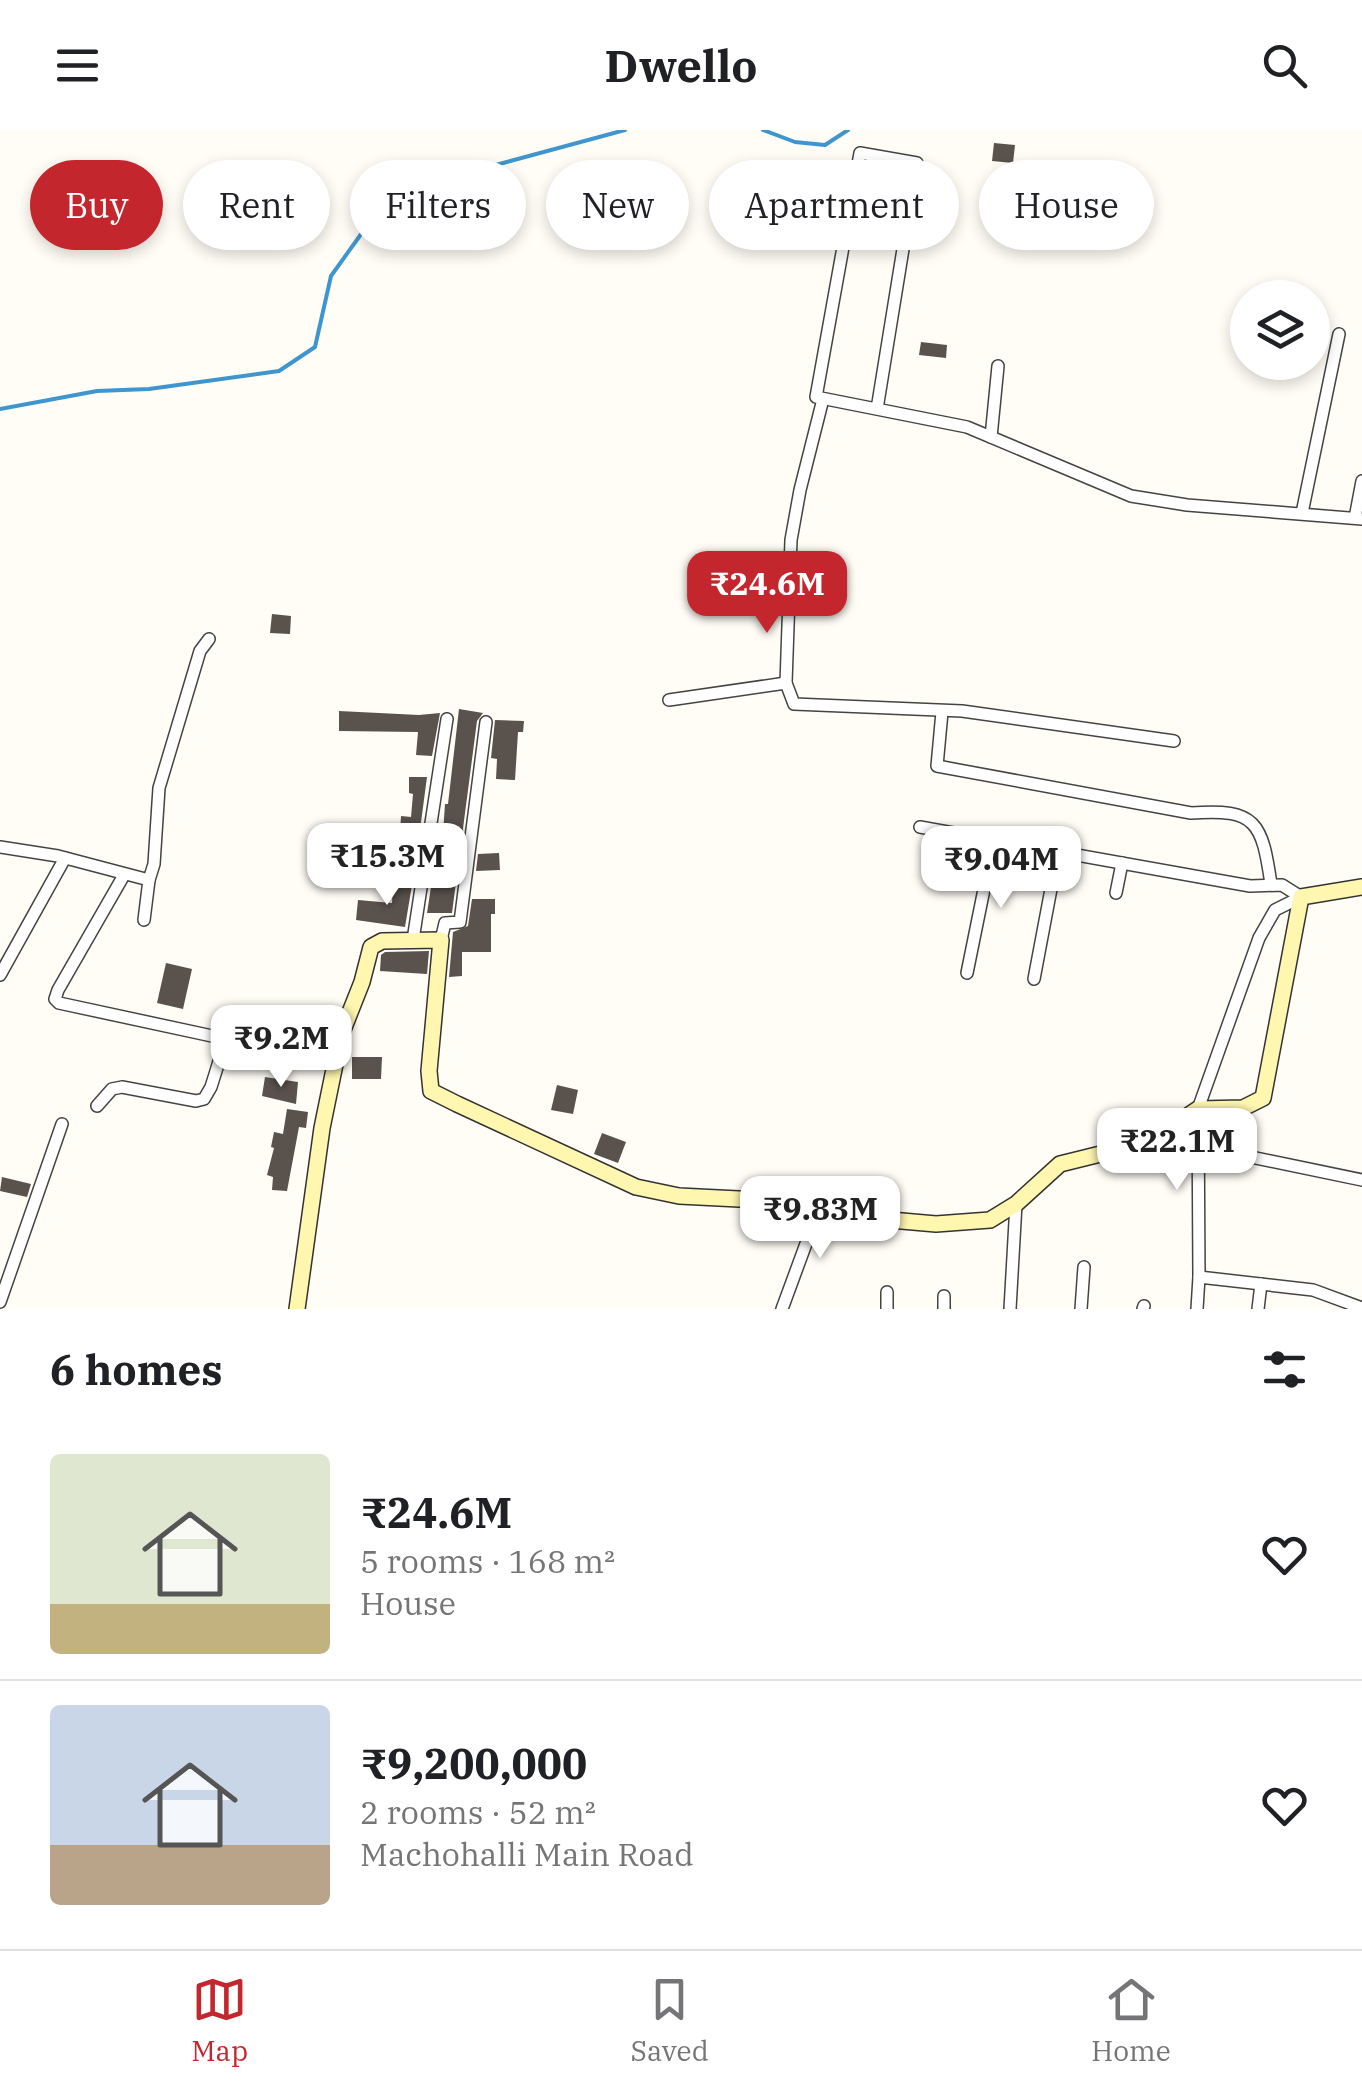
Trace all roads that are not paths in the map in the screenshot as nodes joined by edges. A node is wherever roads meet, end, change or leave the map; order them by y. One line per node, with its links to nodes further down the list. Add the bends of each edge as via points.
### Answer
1 (1338, 334): 7 (street)
2 (998, 366): 5 (street)
3 (823, 399): 4 (street); 4 (street, via 816,398 860,154 917,162); 10 (street, via 791,540)
4 (876, 409): 5 (street)
5 (990, 437): 7 (street, via 1131,496)
6 (1362, 481): 8 (street)
7 (1302, 513): 8 (street)
8 (1358, 519)
9 (209, 639): 23 (street, via 159,788)
10 (786, 683): 11 (street); 12 (street, via 794,704)
11 (669, 700)
12 (942, 712): 15 (street); 24 (street, via 938,766 1192,813 1230,810 1264,839)
13 (448, 719): 29 (street)
14 (486, 722): 30 (street, via 460,922 446,922)
15 (1174, 741)
16 (920, 827): 17 (street)
17 (994, 840): 19 (street); 31 (street)
18 (0, 847): 20 (street)
19 (1058, 852): 21 (street); 33 (street)
20 (65, 858): 22 (street); 32 (street)
21 (1122, 863): 24 (street); 26 (street)
22 (124, 875): 23 (street); 34 (street, via 55,1000)
23 (148, 880): 28 (street)
24 (1271, 884): 27 (street)
25 (1362, 888): 27 (street)
26 (1116, 893)
27 (1301, 897): 37 (street, via 1275,910 1260,938); 37 (street, via 1262,1098 1243,1108)
28 (144, 920)
29 (412, 940): 30 (street); 35 (street, via 372,947)
30 (441, 940): 41 (street, via 431,1090 636,1187 678,1196)
31 (967, 973)
32 (0, 974)
33 (1034, 979)
34 (226, 1039): 35 (street); 36 (street, via 204,1099 122,1087)
35 (336, 1058): 49 (street)
36 (97, 1106)
37 (1198, 1108): 39 (street); 42 (street, via 1149,1142 1060,1164)
38 (62, 1124): 47 (street)
39 (1198, 1146): 40 (street); 44 (street)
40 (1362, 1180)
41 (820, 1203): 42 (street, via 879,1219 936,1224 990,1220); 50 (street)
42 (1016, 1204): 52 (street)
43 (1084, 1267): 53 (street)
44 (1200, 1276): 45 (street); 54 (street)
45 (1261, 1284): 48 (street, via 1313,1290); 55 (street)
46 (887, 1292): 51 (street)
47 (0, 1302)
48 (1362, 1308)
49 (297, 1309)
50 (782, 1309)
51 (887, 1309)
52 (1010, 1309)
53 (1081, 1309)
54 (1197, 1309)
55 (1258, 1309)

